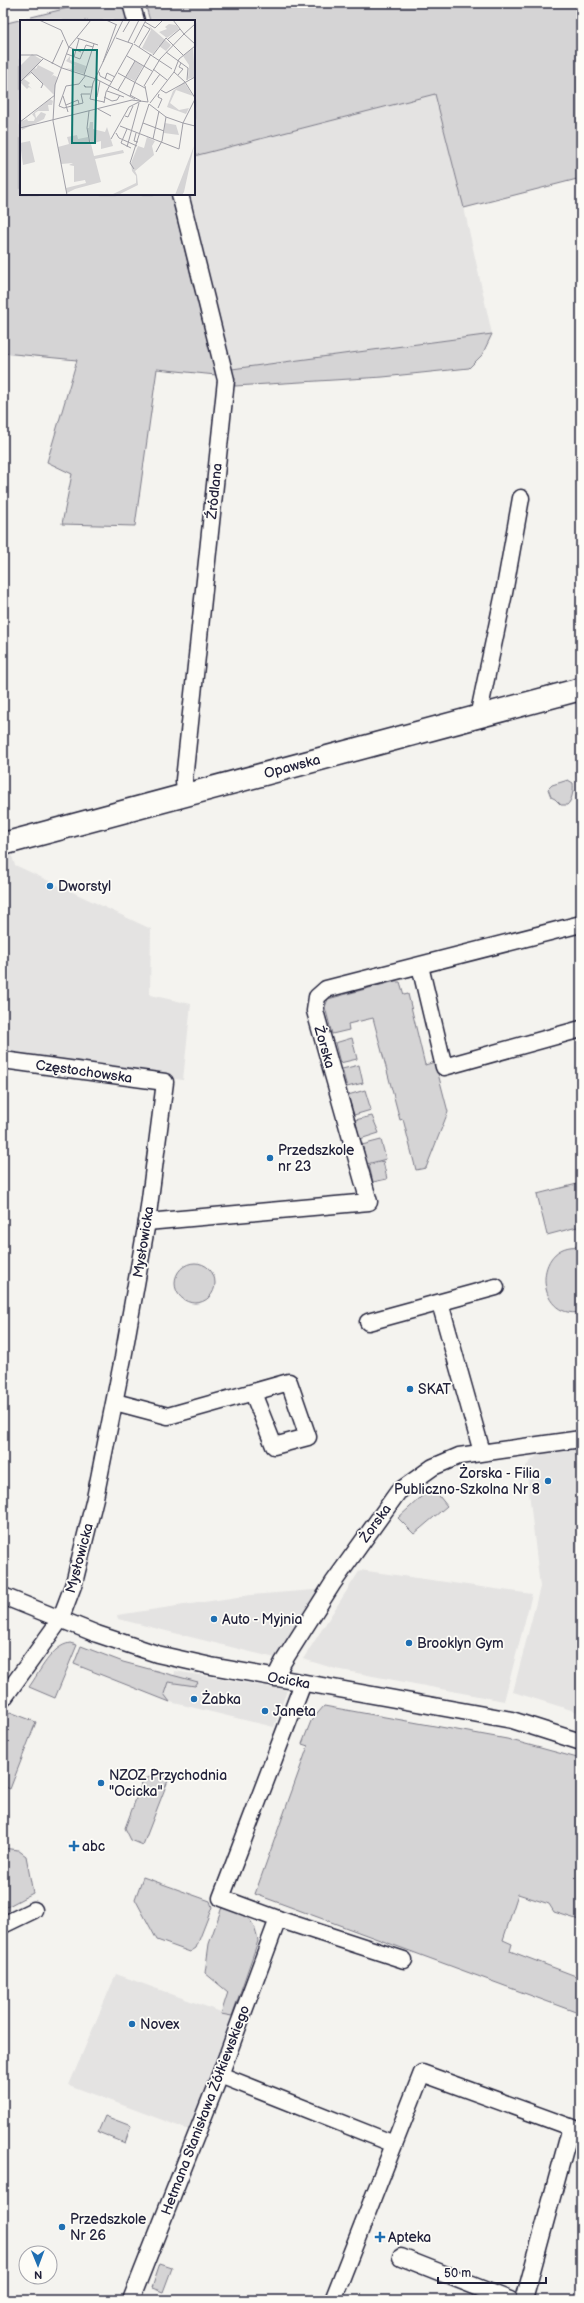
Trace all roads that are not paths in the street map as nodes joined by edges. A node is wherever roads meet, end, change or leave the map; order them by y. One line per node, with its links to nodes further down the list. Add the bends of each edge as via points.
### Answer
1 (132, 3): 2 (street)
2 (136, 20)
3 (180, 195): 7 (street, Źródlana, via 226,380 184,780)
4 (521, 498): 6 (street)
5 (581, 689): 6 (main road, Opawska)
6 (478, 717): 7 (main road, Opawska)
7 (185, 794): 8 (main road, Opawska)
8 (3, 844)
9 (581, 924): 10 (street, Żorska)
10 (420, 966): 11 (street, via 444,1066); 14 (street, Żorska, via 326,989 321,991 315,1002 315,1011 369,1202)
11 (581, 1029)
12 (3, 1060): 13 (street, Częstochowska)
13 (165, 1082): 14 (street, Mysłowicka)
14 (147, 1222): 19 (street, Mysłowicka)
15 (496, 1287): 16 (street)
16 (440, 1303): 17 (street); 21 (street)
17 (368, 1322)
18 (253, 1393): 19 (street, via 168,1416)
19 (115, 1402): 23 (street, Mysłowicka, via 74,1583)
20 (581, 1439): 21 (street, Żorska)
21 (482, 1452): 24 (street, Żorska, via 459,1456 433,1467 398,1492 333,1583)
22 (3, 1596): 23 (street, Ocicka)
23 (60, 1620): 24 (street, Ocicka, via 157,1654); 26 (street, Mysłowicka)
24 (275, 1678): 25 (street, Ocicka)
25 (303, 1683): 27 (street, Ocicka, via 512,1720); 29 (street, via 221,1898)
26 (3, 1699)
27 (581, 1742)
28 (34, 1910): 30 (street)
29 (278, 1919): 31 (street); 32 (street, Hetmana Stanisława Żółkiewskiego)
30 (3, 1925)
31 (404, 1960)
32 (220, 2075): 34 (street); 36 (street, Hetmana Stanisława Żółkiewskiego)
33 (576, 2129): 34 (street, via 422,2073); 39 (street)
34 (394, 2144): 37 (street)
35 (401, 2257): 38 (street)
36 (131, 2300)
37 (333, 2300)
38 (510, 2300)
39 (524, 2300)

